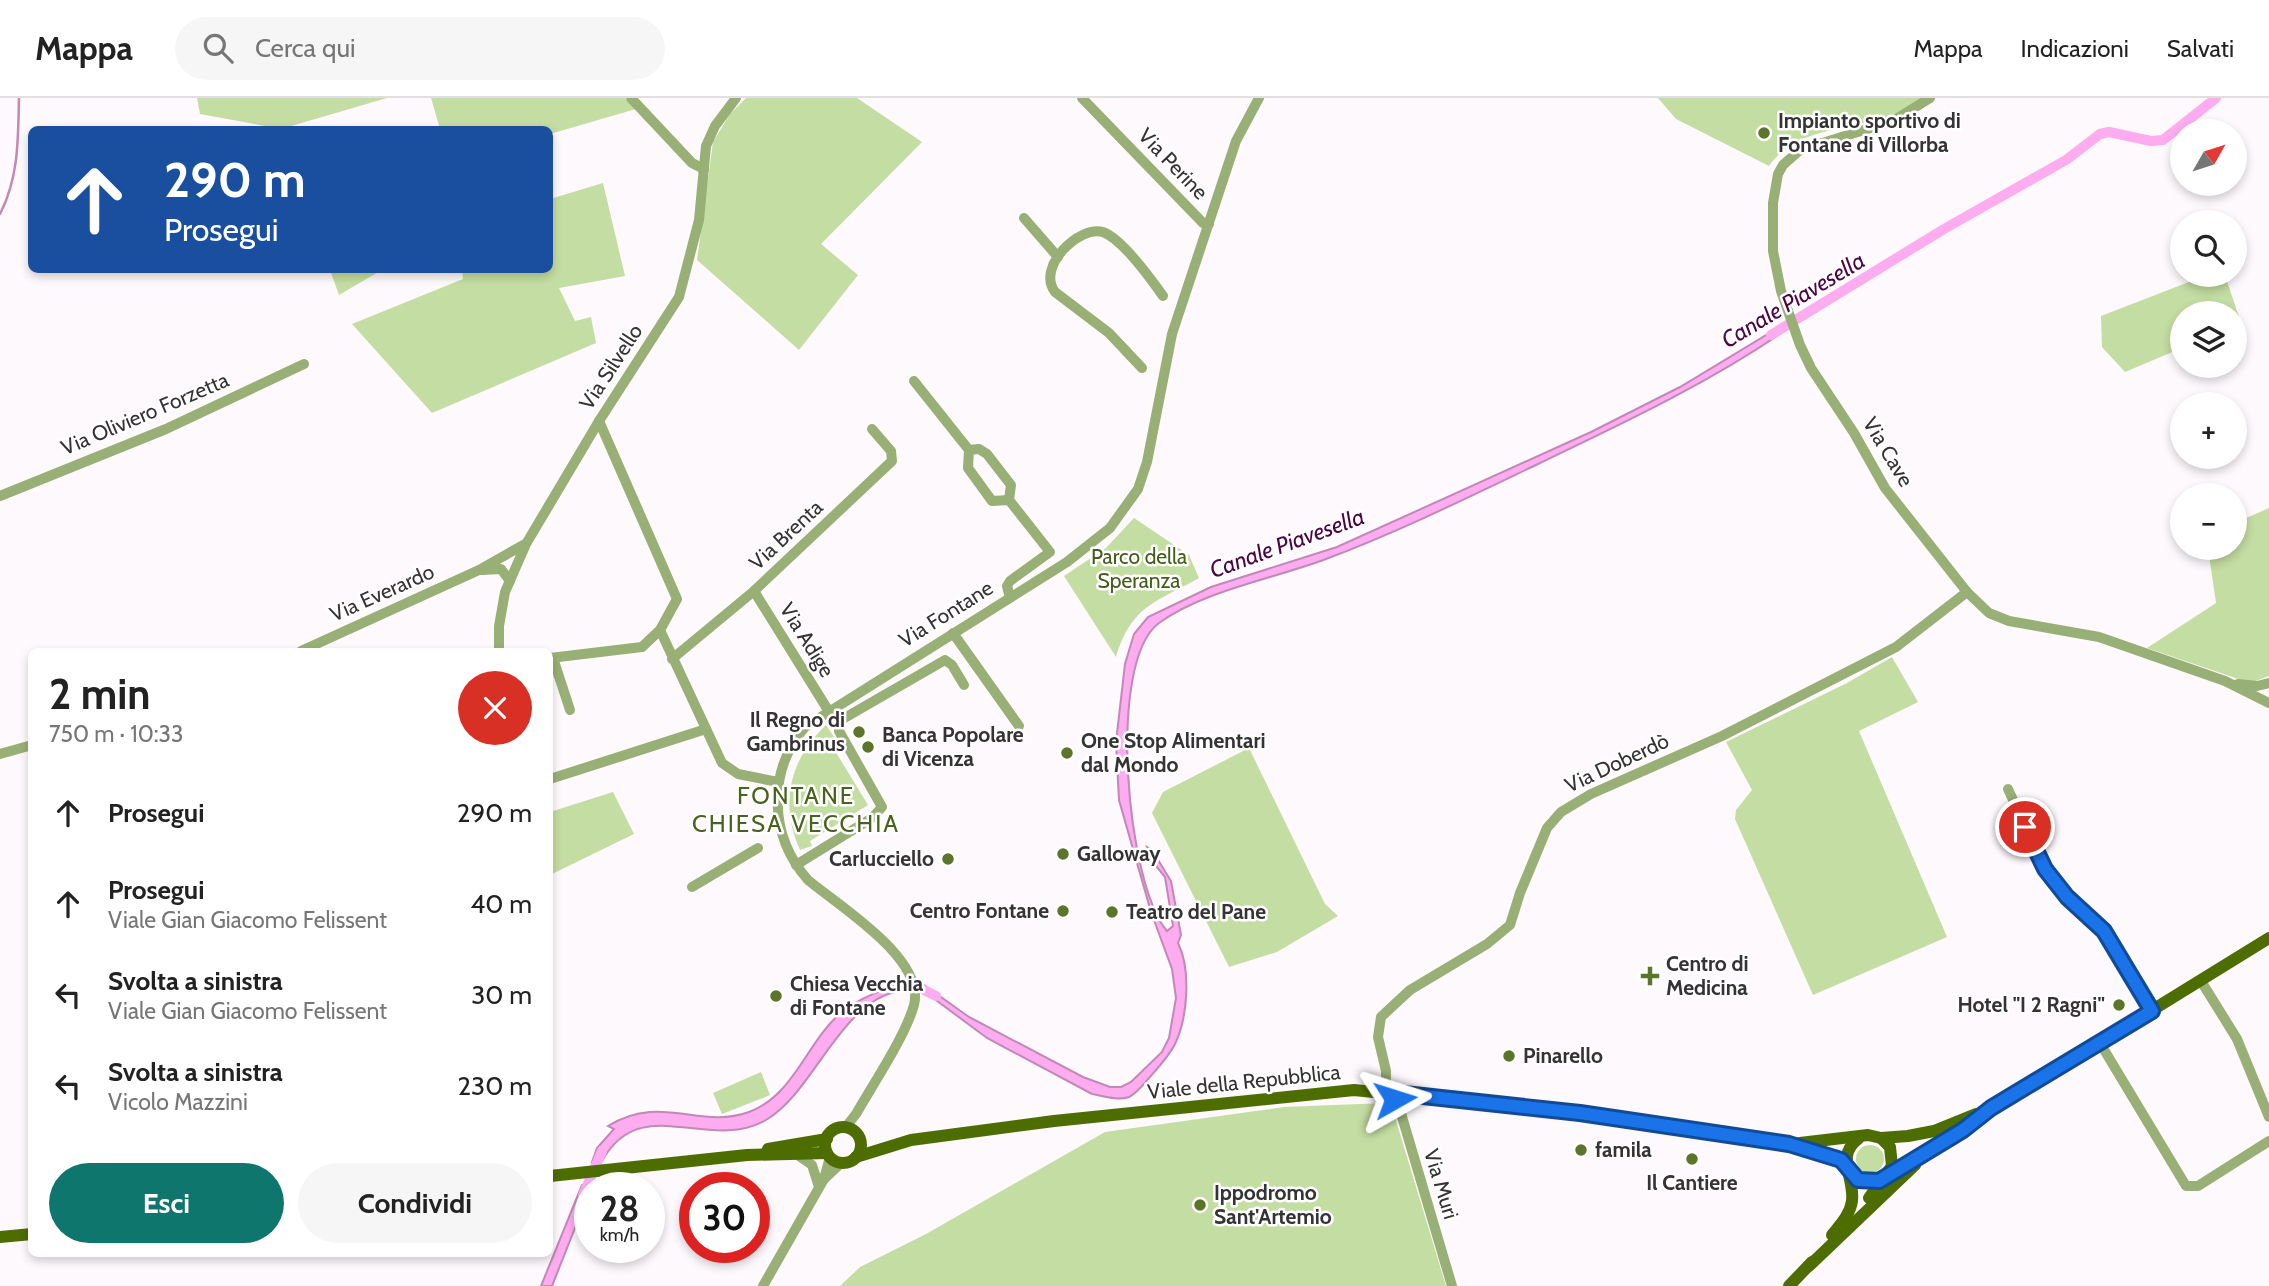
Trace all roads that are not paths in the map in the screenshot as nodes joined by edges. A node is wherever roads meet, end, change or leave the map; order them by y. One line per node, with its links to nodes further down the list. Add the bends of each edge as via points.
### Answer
1 (631, 98): 6 (street, via 692,163)
2 (736, 98): 6 (street, Via Silvello, via 715,126 706,146)
3 (1082, 98): 8 (street, Via Perine, via 1203,223)
4 (1259, 98): 8 (street, Via Fontane, via 1236,141)
5 (1930, 98): 27 (street, Via Cave, via 1893,121 1812,145 1783,165 1774,187 1773,251 1800,345 1885,488)
6 (704, 169): 14 (street, Via Silvello, via 699,220 679,297)
7 (1024, 218): 9 (street)
8 (1209, 224): 23 (street, Via Fontane, via 1172,334 1138,489 1110,528)
9 (1058, 257): 10 (street, via 1086,233 1106,233); 12 (street, via 1051,265 1049,284 1109,333)
10 (1163, 296)
11 (304, 364): 19 (street, Via Oliviero Forzetta, via 166,429)
12 (1142, 368)
13 (914, 381): 17 (street)
14 (599, 421): 16 (street, Via Silvello); 18 (street)
15 (872, 429): 26 (street, Via Brenta, via 891,451 892,461)
16 (586, 443): 18 (street, via 601,442); 21 (street, Via Silvello)
17 (969, 450): 20 (street, via 987,454 1011,485); 20 (street, via 968,468 992,500)
18 (612, 457): 30 (street, via 677,599)
19 (0, 496)
20 (1009, 500): 22 (street)
21 (526, 544): 24 (street, Via Everardo); 25 (street, Via Silvello)
22 (1050, 552): 23 (street); 28 (street, via 1010,581)
23 (1067, 562): 28 (street, Via Fontane)
24 (479, 570): 25 (street, via 501,569); 32 (street, Via Everardo)
25 (510, 581): 33 (street, Via Silvello, via 499,626)
26 (754, 591): 35 (street, Via Brenta); 44 (street, Via Adige)
27 (1967, 592): 37 (street, Via Cave, via 2001,619 2099,638); 59 (street, Via Doberdò, via 1896,647 1722,736 1568,807 1547,828 1510,926 1410,990 1381,1017 1378,1037)
28 (1010, 598): 29 (street, Via Fontane)
29 (953, 632): 40 (street, Via Fontane); 45 (street)
30 (656, 635): 31 (street); 35 (street)
31 (642, 647): 34 (street); 35 (street, via 657,649)
32 (308, 648)
33 (499, 648)
34 (553, 658)
35 (672, 659): 46 (street)
36 (553, 663): 43 (street)
37 (2225, 681): 38 (street, via 2249,686); 41 (street, Via Cave)
38 (2269, 683)
39 (964, 685): 42 (street, via 945,660)
40 (861, 689): 42 (street); 44 (street, Via Fontane)
41 (2269, 703)
42 (870, 704): 53 (street, via 841,720 839,731 881,802 881,811)
43 (570, 710)
44 (828, 710): 50 (street, Via Fontane, via 790,744)
45 (1019, 726)
46 (706, 729): 49 (street); 50 (street, via 727,769)
47 (28, 746): 48 (street)
48 (0, 754)
49 (553, 778)
50 (778, 782): 53 (street, Via Fontane, via 775,804)
51 (2008, 789): 57 (street, via 2045,869 2104,931)
52 (758, 848): 54 (street)
53 (796, 865): 63 (street, Via Fontane, via 807,880 899,955 913,979 915,994 909,1018 856,1114)
54 (692, 887)
55 (2269, 938): 56 (main road)
56 (2201, 981): 57 (main road); 61 (street, via 2238,1039)
57 (2152, 1011): 58 (main road)
58 (2100, 1043): 60 (main road); 68 (street, via 2186,1186 2198,1185)
59 (1390, 1093): 67 (main road, Viale della Repubblica, via 1354,1090 1281,1095); 69 (main road, Viale della Repubblica, via 1593,1115); 82 (street, Via Muri)
60 (1991, 1108): 62 (main road); 65 (main road, via 1934,1131)
61 (2269, 1117)
62 (1963, 1130): 75 (main road); 80 (main road, via 1901,1176)
63 (853, 1133): 66 (main road, Viale della Repubblica, via 833,1131); 67 (main road, Viale della Repubblica); 72 (main road, via 860,1149)
64 (1862, 1137): 65 (main road); 69 (main road); 74 (main road, via 1850,1145)
65 (1881, 1138): 75 (main road, via 1893,1153)
66 (827, 1139): 71 (main road, Viale della Repubblica); 73 (main road)
67 (911, 1140): 72 (main road, Viale della Repubblica)
68 (2269, 1141)
69 (1789, 1144): 74 (main road, via 1834,1157)
70 (796, 1154): 71 (main road, Viale della Repubblica); 73 (main road, Viale della Repubblica); 77 (street, via 812,1165)
71 (747, 1155): 76 (main road, Viale della Repubblica)
72 (856, 1157): 73 (main road, Viale della Repubblica)
73 (832, 1158): 77 (street)
74 (1847, 1168): 75 (main road, via 1865,1183); 80 (main road, via 1851,1208)
75 (1887, 1175): 80 (main road)
76 (553, 1176)
77 (821, 1183): 81 (street)
78 (28, 1234): 79 (main road)
79 (0, 1237)
80 (1808, 1266): 83 (main road)
81 (763, 1286)
82 (1452, 1286)
83 (1789, 1286)

